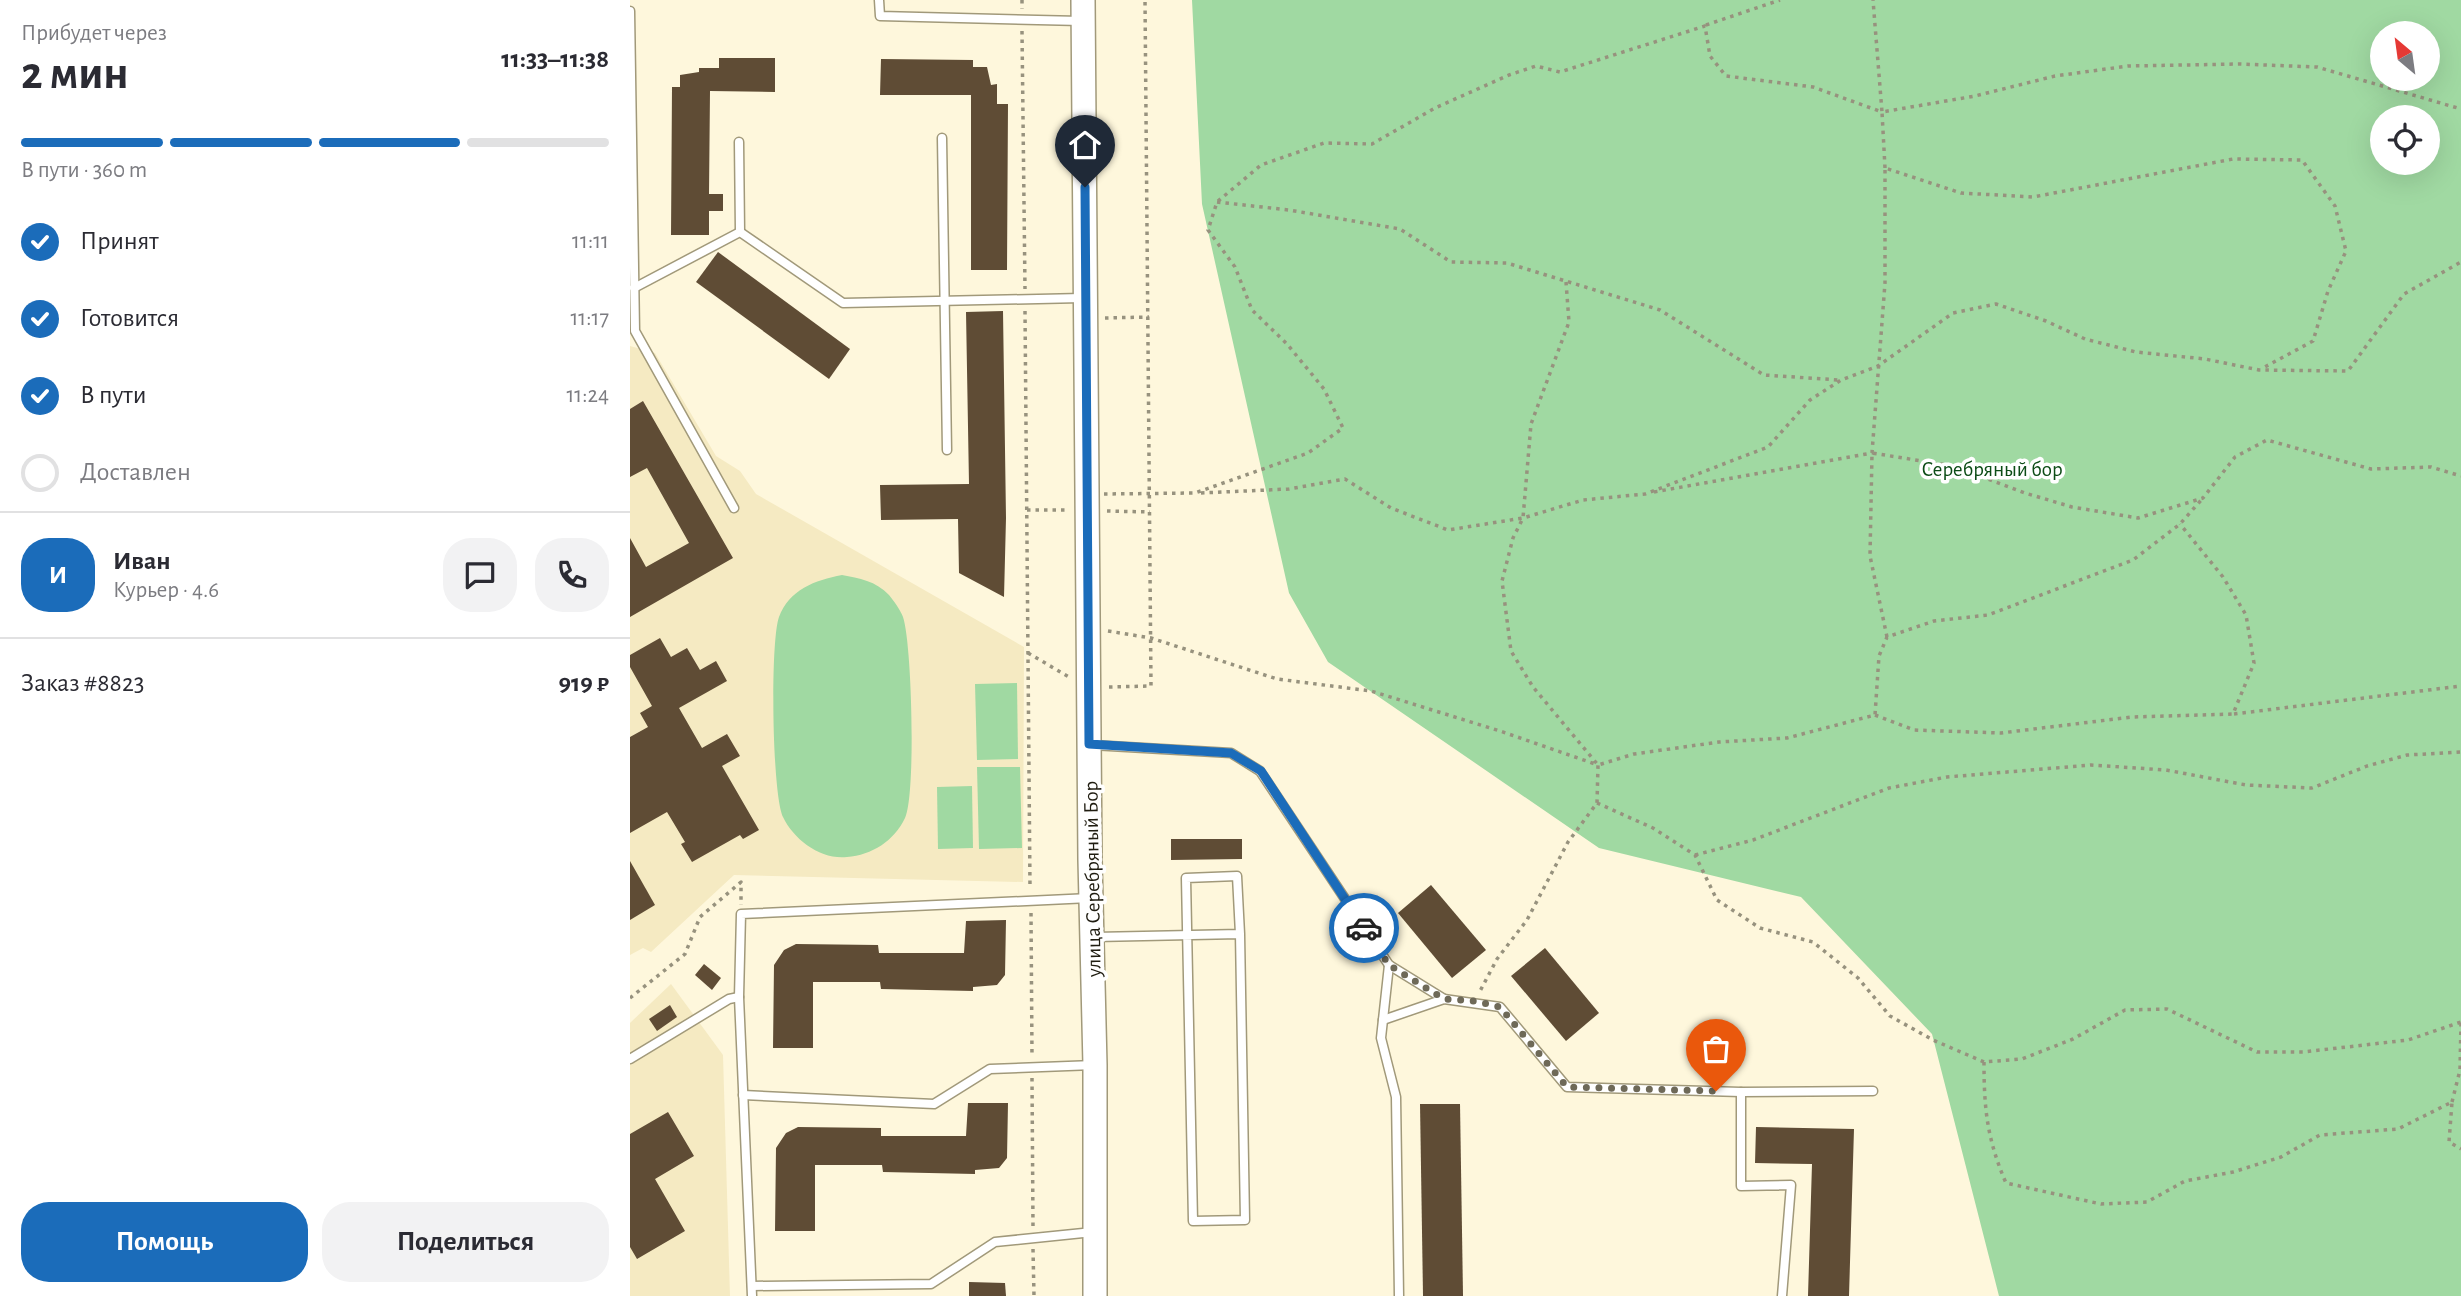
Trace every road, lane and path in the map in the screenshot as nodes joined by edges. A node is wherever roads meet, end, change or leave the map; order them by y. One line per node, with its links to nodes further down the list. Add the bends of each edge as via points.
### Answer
1 (879, 0): 8 (lane, via 880,16)
2 (1022, 0): 8 (path)
3 (1146, 0): 23 (path)
4 (1780, 0): 9 (path)
5 (1873, 0): 11 (path)
6 (1083, 10): 8 (lane); 22 (street, улица Серебряный Бор)
7 (630, 11): 19 (lane)
8 (1022, 19): 20 (path)
9 (1706, 26): 11 (path, via 1710,56 1726,76 1814,87); 15 (path, via 1560,72 1536,66 1509,75 1435,108 1372,144 1324,144 1261,165)
10 (2461, 109): 11 (path, via 2317,67 2239,64 2128,66 2055,76)
11 (1882, 112): 14 (path)
12 (942, 138): 21 (lane)
13 (738, 142): 16 (lane)
14 (1885, 168): 24 (path, via 1885,284); 25 (path, via 1961,193 2033,197 2233,159 2302,160 2335,206 2346,251 2313,341)
15 (1217, 202): 18 (path, via 1400,229 1451,262 1507,263); 32 (path, via 1208,230 1235,267 1252,310 1324,389 1343,428 1308,453)
16 (740, 232): 19 (lane); 21 (lane, via 843,303)
17 (2461, 262): 25 (path, via 2404,294 2348,371)
18 (1566, 282): 26 (path, via 1660,310 1764,374); 36 (path, via 1569,322 1531,424)
19 (634, 288): 35 (lane, via 635,331)
20 (1025, 300): 21 (lane); 22 (lane); 41 (path)
21 (946, 301): 27 (lane)
22 (1086, 309): 23 (path); 30 (street, улица Серебряный Бор)
23 (1149, 317): 31 (path)
24 (1878, 366): 25 (path, via 1953,313 1996,304 2085,339 2136,352); 26 (path); 28 (path)
25 (2259, 370)
26 (1841, 380): 33 (path, via 1810,400 1768,447)
27 (947, 450)
28 (1872, 453): 33 (path); 34 (path, via 1953,466 2025,494 2138,518); 39 (path, via 1870,556)
29 (2461, 476): 34 (path, via 2431,467 2371,469 2267,440 2235,457)
30 (1087, 494): 31 (path); 38 (street, улица Серебряный Бор)
31 (1150, 494): 32 (path); 40 (path)
32 (1195, 494): 36 (path, via 1289,489 1345,480 1391,508 1448,530)
33 (1645, 494): 36 (path, via 1583,500)
34 (2203, 498): 37 (path)
35 (734, 508)
36 (1523, 518): 48 (path, via 1513,538 1503,582 1511,651 1533,687)
37 (2180, 524): 39 (path, via 2121,565 1988,615 1934,621); 44 (path, via 2223,577 2246,615 2254,663)
38 (1088, 628): 40 (path); 43 (street, улица Серебряный Бор)
39 (1887, 637): 45 (path, via 1879,656)
40 (1151, 638): 43 (path, via 1151,686); 48 (path, via 1277,679 1371,691)
41 (1028, 653): 43 (path); 52 (path)
42 (2461, 686): 44 (path)
43 (1089, 688): 46 (street, улица Серебряный Бор)
44 (2233, 714): 45 (path, via 2132,717 2001,733 1914,730)
45 (1875, 715): 48 (path, via 1787,738 1634,754)
46 (1089, 744): 51 (street, улица Серебряный Бор); 57 (lane, via 1231,753 1261,771)
47 (2461, 752): 50 (path, via 2407,755 2367,765 2312,788 2246,785 2166,770 2091,765 1947,777 1889,788 1753,840)
48 (1598, 765): 49 (path)
49 (1597, 803): 50 (path, via 1653,828); 61 (path, via 1568,842 1528,920 1497,958)
50 (1695, 855): 65 (path, via 1717,900 1760,928 1813,942 1857,978 1890,1016 1933,1041)
51 (1091, 898): 52 (lane); 55 (street, улица Серебряный Бор)
52 (1031, 901): 53 (lane); 68 (path)
53 (741, 914): 58 (lane); 59 (path, via 741,882 700,918 685,954)
54 (1240, 934): 56 (lane); 56 (lane, via 1237,876 1185,878); 56 (lane, via 1245,1220 1193,1221)
55 (1092, 937): 56 (lane); 67 (street, улица Серебряный Бор)
56 (1188, 937)
57 (1389, 965): 60 (lane); 62 (lane)
58 (739, 997): 64 (lane); 71 (lane)
59 (630, 998)
60 (1444, 999): 61 (lane); 62 (lane)
61 (1475, 1001): 69 (lane, via 1500,1007 1567,1087)
62 (1383, 1020): 80 (lane, via 1381,1038 1396,1097)
63 (2461, 1022): 65 (path, via 2408,1040 2302,1052 2257,1052 2167,1009 2125,1010 2073,1039 2022,1059); 66 (path)
64 (630, 1059)
65 (1984, 1062): 72 (path, via 1984,1111 1993,1153 2006,1182 2101,1204 2147,1202 2185,1181 2281,1157 2320,1135 2398,1129)
66 (2461, 1064): 72 (path)
67 (1095, 1065): 68 (lane); 74 (street, улица Серебряный Бор)
68 (1032, 1067): 71 (lane, via 990,1069 934,1104); 75 (path)
69 (1741, 1091): 70 (lane); 81 (lane, via 1741,1186 1791,1185)
70 (1873, 1091)
71 (743, 1095): 76 (lane)
72 (2452, 1102): 73 (path, via 2449,1142)
73 (2461, 1149)
74 (1093, 1232): 75 (lane); 79 (street, улица Серебряный Бор)
75 (1033, 1238): 76 (lane, via 995,1242 931,1284); 78 (path)
76 (752, 1286): 77 (lane)
77 (752, 1296)
78 (1034, 1296)
79 (1095, 1296)
80 (1399, 1296)
81 (1782, 1296)

